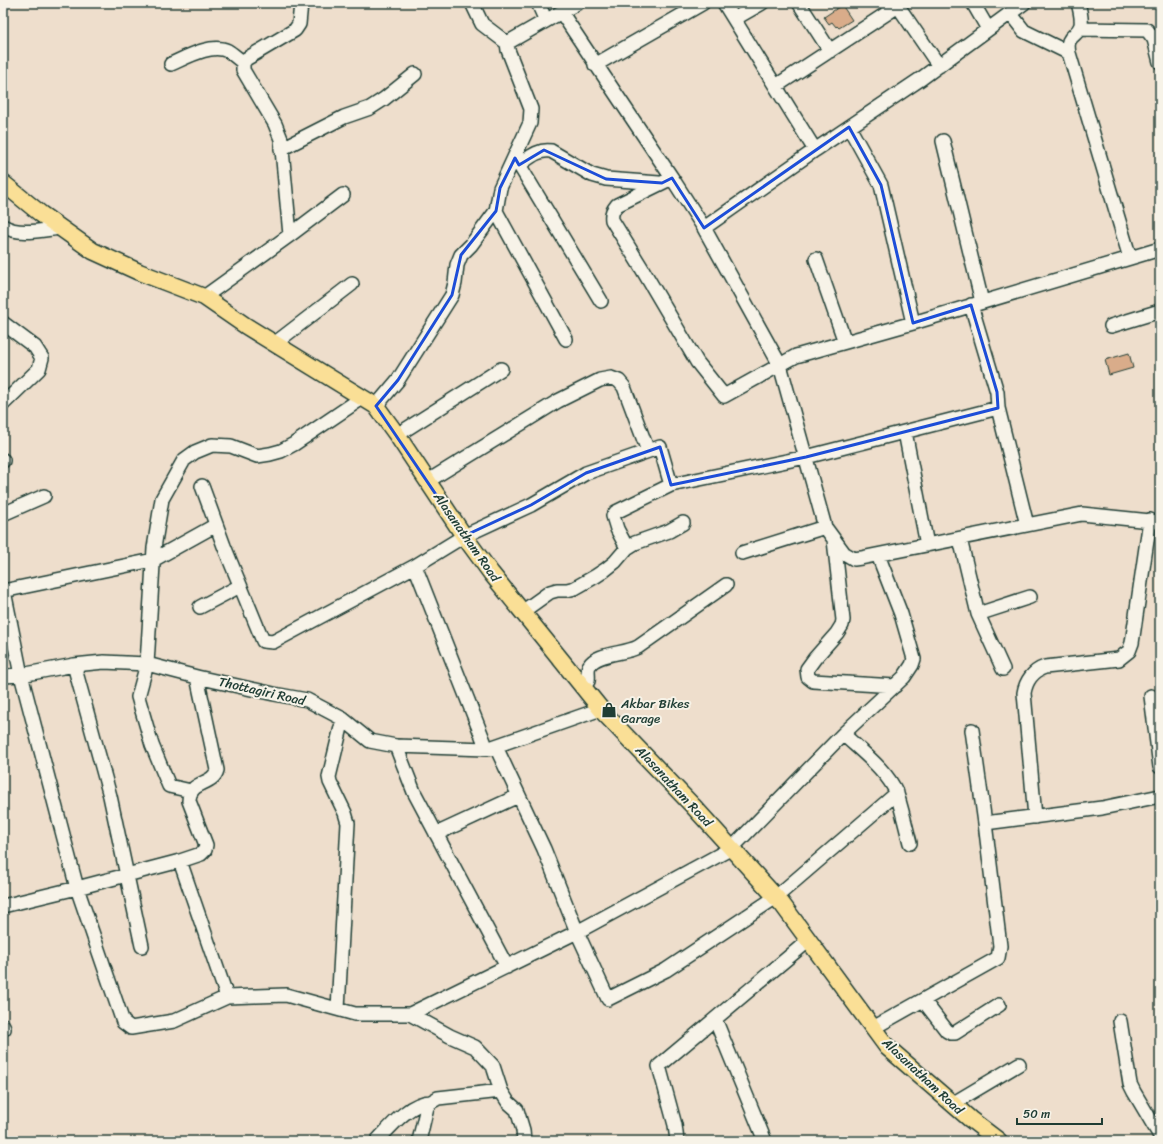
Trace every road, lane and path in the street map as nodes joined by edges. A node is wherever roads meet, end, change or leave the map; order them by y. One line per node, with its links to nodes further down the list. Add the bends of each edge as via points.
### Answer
1 (301, 3): 22 (street, via 299,24 295,30)
2 (472, 3): 19 (street, via 482,24)
3 (538, 3): 16 (street)
4 (577, 3): 13 (street)
5 (703, 3): 25 (street)
6 (724, 3): 15 (street)
7 (762, 3): 15 (street)
8 (799, 3): 20 (street)
9 (973, 3): 17 (street)
10 (1024, 3): 14 (street)
11 (1078, 3): 18 (street, via 1081,16)
12 (897, 4): 20 (street); 26 (street)
13 (561, 12): 16 (street); 25 (street)
14 (1010, 13): 17 (street); 21 (street, via 1024,30)
15 (734, 19): 28 (street)
16 (546, 21): 19 (street)
17 (988, 29): 26 (street)
18 (1079, 29): 21 (street, via 1068,43); 23 (street, via 1147,30 1152,34)
19 (507, 42): 33 (street, via 532,109)
20 (830, 51): 28 (street)
21 (1069, 53): 43 (street)
22 (243, 62): 24 (street, via 227,51 217,49 206,50); 31 (street, via 243,70 275,124)
23 (1160, 62)
24 (171, 64)
25 (595, 65): 34 (street)
26 (939, 66): 29 (street)
27 (415, 74): 31 (street, via 384,100 370,108 344,117)
28 (776, 86): 32 (street)
29 (849, 127): 32 (street); 51 (street, via 880,185)
30 (943, 142): 48 (street)
31 (281, 149): 41 (street)
32 (815, 150): 40 (street)
33 (517, 161): 34 (street, via 544,150 551,151 592,175 606,179); 37 (street, via 500,188); 47 (street)
34 (667, 180): 40 (street); 56 (street, via 617,205 611,216 697,362 724,396)
35 (3, 183): 39 (main road)
36 (343, 195): 41 (street)
37 (496, 211): 53 (street); 60 (street, via 461,255 452,295 398,380)
38 (3, 226): 39 (street, via 32,232)
39 (60, 228): 46 (main road, via 93,251)
40 (704, 228): 56 (street)
41 (290, 235): 46 (street)
42 (1160, 249): 43 (street)
43 (1130, 258): 48 (street)
44 (816, 259): 54 (street)
45 (352, 284): 55 (street)
46 (204, 297): 55 (main road)
47 (601, 301)
48 (976, 304): 51 (street); 61 (street, via 997,392)
49 (1160, 311): 52 (street)
50 (3, 323): 59 (street, via 34,347 42,358 39,368)
51 (913, 323): 54 (street)
52 (1111, 326)
53 (566, 339)
54 (845, 342): 56 (street, via 796,356)
55 (274, 344): 58 (main road)
56 (780, 365): 65 (street)
57 (501, 369): 63 (street)
58 (362, 398): 60 (main road); 83 (street, via 281,451 258,456 231,446 212,445 184,460 162,499)
59 (3, 404)
60 (376, 406): 63 (main road, Alasanatham Road)
61 (998, 408): 62 (street); 74 (street)
62 (905, 432): 65 (street); 79 (street)
63 (397, 435): 66 (main road, Alasanatham Road)
64 (648, 451): 66 (street, via 624,387 619,381 611,378 600,380 558,401); 67 (street, via 660,447); 76 (street, via 586,473 531,505)
65 (806, 457): 67 (street); 75 (street)
66 (428, 481): 76 (main road, Alasanatham Road)
67 (671, 485): 80 (street, via 616,512 613,516)
68 (202, 486): 73 (street)
69 (44, 496): 70 (street)
70 (3, 514)
71 (1155, 521): 74 (street, via 1082,514); 112 (street, via 1129,651 1119,659 1045,667 1035,672 1025,685)
72 (683, 523): 80 (street)
73 (216, 525): 83 (street); 85 (street)
74 (1027, 525): 77 (street)
75 (825, 527): 78 (street); 81 (street)
76 (464, 536): 84 (street); 90 (main road, Alasanatham Road)
77 (960, 539): 79 (street); 91 (street)
78 (834, 540): 82 (street, via 844,553 854,559); 98 (street, via 843,620 837,633 807,669 808,677 813,681)
79 (927, 545): 82 (street)
80 (627, 548): 90 (street, via 615,562 596,576 575,588 550,592)
81 (742, 553)
82 (878, 555): 98 (street, via 901,614 914,659)
83 (153, 560): 87 (street); 92 (street)
84 (415, 566): 85 (street, via 273,642 263,641); 106 (street)
85 (240, 586): 89 (street)
86 (726, 586): 99 (street, via 638,647 594,661 588,668 588,682)
87 (4, 591): 95 (street)
88 (1030, 597): 91 (street)
89 (200, 607)
90 (522, 612): 99 (main road, Alasanatham Road)
91 (978, 614): 94 (street)
92 (147, 664): 93 (street, Thottagiri Road, via 104,662); 97 (street, Thottagiri Road); 108 (street, via 138,697 152,745 169,786)
93 (74, 665): 95 (street, Thottagiri Road); 118 (street, via 110,796)
94 (1002, 668)
95 (21, 675): 96 (street, Thottagiri Road); 119 (street)
96 (3, 676)
97 (197, 677): 102 (street, Thottagiri Road, via 307,700); 108 (street, via 217,770 214,777 195,786)
98 (895, 686): 104 (street)
99 (583, 687): 101 (main road, Alasanatham Road)
100 (1151, 696): 107 (street)
101 (601, 709): 106 (street, Thottagiri Road); 116 (main road, Alasanatham Road)
102 (343, 719): 105 (street, Thottagiri Road, via 370,740); 129 (street, via 329,777 348,823)
103 (972, 730): 113 (street)
104 (843, 734): 109 (street, via 882,771); 116 (street)
105 (396, 746): 106 (street, Thottagiri Road); 114 (street, via 414,792)
106 (491, 748): 110 (street)
107 (1160, 767)
108 (191, 791): 117 (street, via 188,801 206,848 201,854)
109 (897, 794): 115 (street); 120 (street)
110 (518, 796): 114 (street); 122 (street, via 544,849)
111 (1160, 796): 112 (street, via 1102,808)
112 (1035, 817): 113 (street)
113 (985, 823): 127 (street, via 1000,953 998,958)
114 (436, 834): 125 (street)
115 (910, 842)
116 (732, 848): 120 (main road, Alasanatham Road); 122 (street)
117 (180, 861): 118 (street); 126 (street)
118 (127, 875): 119 (street); 124 (street)
119 (77, 888): 121 (street); 126 (street, via 123,1022 131,1028 174,1021)
120 (776, 897): 122 (street, via 666,970 608,999); 123 (main road, Alasanatham Road)
121 (3, 906)
122 (577, 932): 125 (street)
123 (809, 940): 131 (street); 133 (main road, Alasanatham Road)
124 (142, 946)
125 (507, 967): 130 (street)
126 (227, 997): 129 (street, via 286,995)
127 (923, 1000): 128 (street, via 951,1033 955,1033); 133 (street)
128 (999, 1005)
129 (338, 1009): 130 (street, via 354,1014)
130 (410, 1014): 135 (street, via 475,1047 493,1066)
131 (715, 1019): 142 (street, via 659,1066 676,1125); 143 (street)
132 (1120, 1021): 138 (street, via 1130,1084)
133 (873, 1028): 137 (main road, Alasanatham Road, via 887,1047)
134 (1019, 1064): 137 (street)
135 (501, 1092): 136 (street, via 438,1098); 141 (street, via 517,1110)
136 (430, 1102): 139 (street, via 424,1102 405,1113); 140 (street)
137 (952, 1104): 144 (main road, Alasanatham Road)
138 (1160, 1136)
139 (377, 1141)
140 (419, 1141)
141 (524, 1141)
142 (677, 1141)
143 (765, 1141)
144 (999, 1141)

